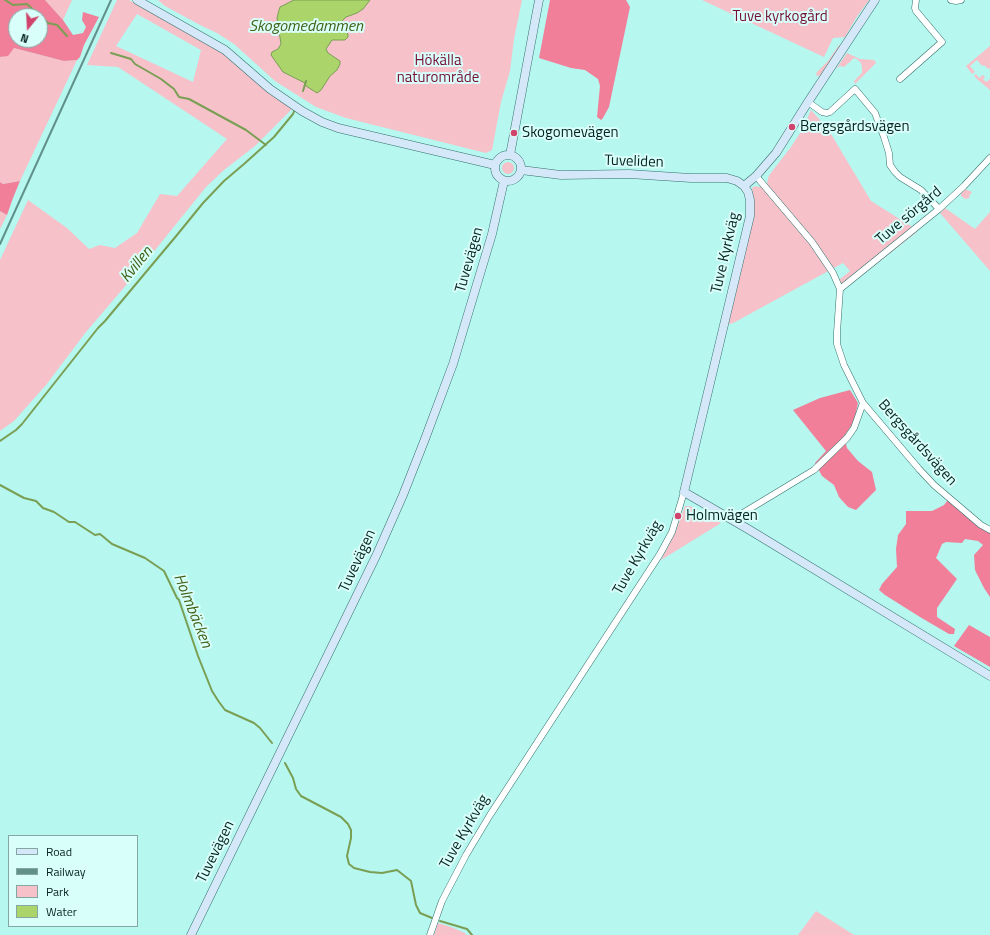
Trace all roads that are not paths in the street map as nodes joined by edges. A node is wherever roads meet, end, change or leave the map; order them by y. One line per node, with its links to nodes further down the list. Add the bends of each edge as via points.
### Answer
1 (137, 0): 11 (street, via 225,50 270,89 322,122)
2 (539, 0): 9 (street)
3 (875, 0): 8 (street)
4 (916, 0): 7 (street, via 914,8 942,42)
5 (951, 0): 6 (street)
6 (961, 0)
7 (900, 79)
8 (808, 102): 13 (street, via 776,153); 16 (street, via 827,113 855,89 875,113 890,165 900,177 920,190)
9 (510, 155): 11 (street, via 500,156); 12 (street, via 519,160)
10 (990, 158): 16 (street, Tuve sörgård)
11 (495, 165): 14 (street, via 496,175)
12 (521, 170): 14 (street, via 515,179); 15 (street, Tuveliden, via 561,175 629,174 727,178)
13 (756, 176): 15 (street); 17 (street, Bergsgårdsvägen, via 812,242 833,273)
14 (504, 181): 23 (street, Tuvevägen, via 492,234 453,364 403,495)
15 (744, 186): 19 (street, Tuve Kyrkväg, via 750,200 750,216)
16 (939, 208): 17 (street, Tuve sörgård)
17 (840, 289): 18 (street, Bergsgårdsvägen, via 837,344 844,365)
18 (863, 403): 20 (street, Bergsgårdsvägen, via 854,428 847,438 814,470); 21 (street, Bergsgårdsvägen, via 934,484)
19 (684, 492): 20 (street); 24 (street, Tuve Kyrkväg, via 672,532 660,554 466,855 444,896)
20 (732, 519): 22 (street)
21 (990, 530)
22 (990, 676)
23 (191, 935)
24 (430, 935)

